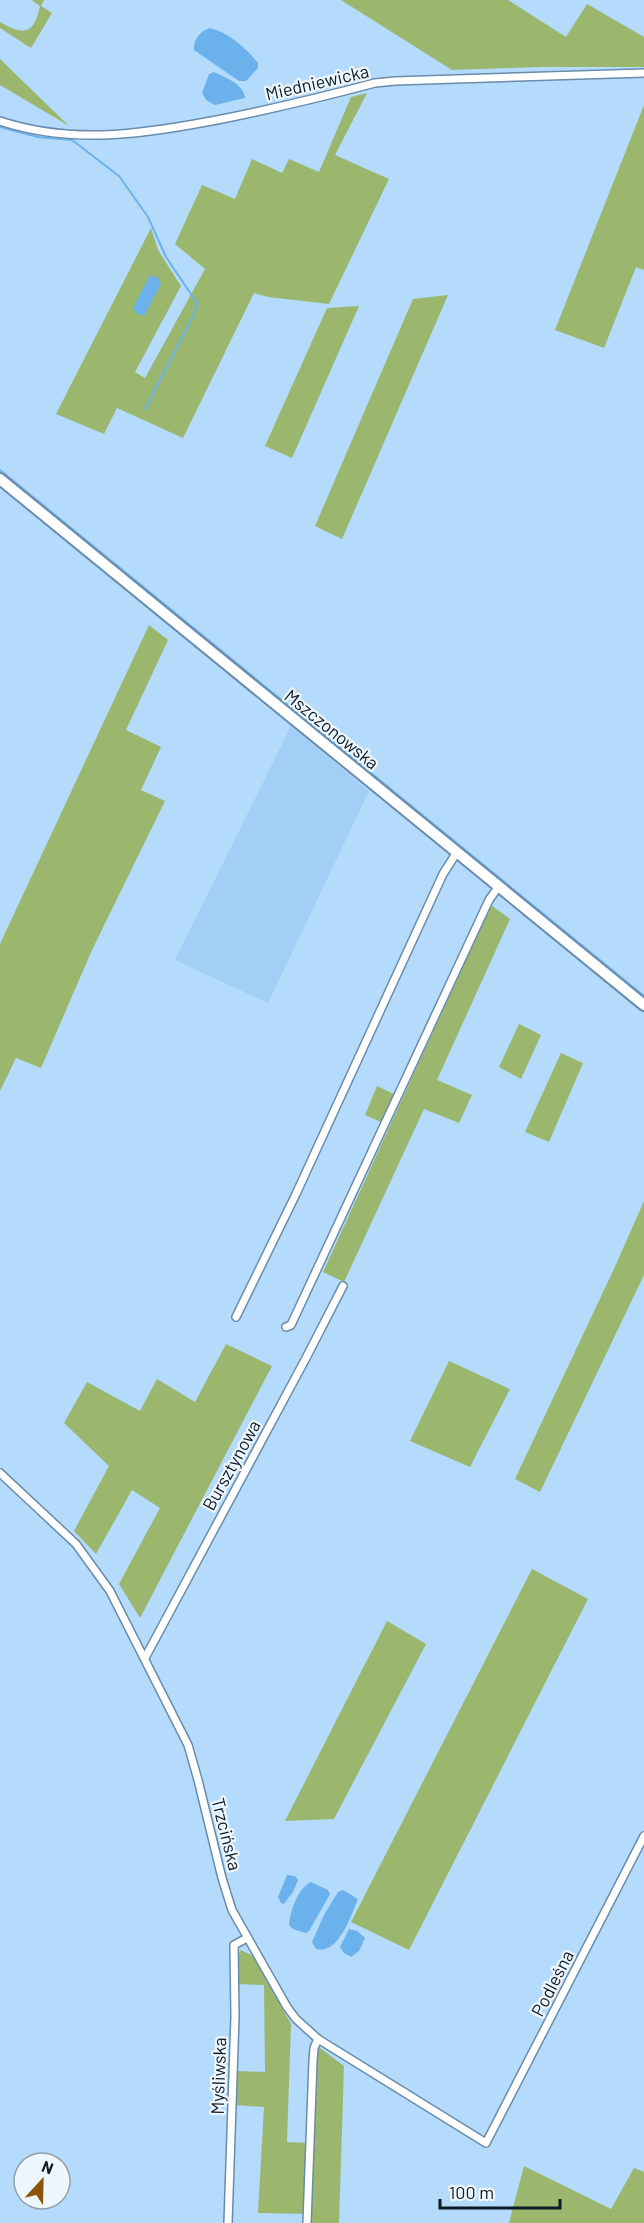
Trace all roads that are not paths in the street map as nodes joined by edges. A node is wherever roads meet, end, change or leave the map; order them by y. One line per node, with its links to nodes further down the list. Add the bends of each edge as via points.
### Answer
1 (644, 73): 2 (street, Miedniewicka, via 375,83 141,134 62,134)
2 (0, 121)
3 (0, 479): 4 (main road, Mszczonowska)
4 (457, 852): 5 (main road, Mszczonowska); 8 (street, via 443,874)
5 (499, 886): 6 (main road, Mszczonowska); 9 (street, via 489,900 302,1304)
6 (644, 1005)
7 (343, 1286): 11 (street, Bursztynowa)
8 (236, 1317)
9 (286, 1327)
10 (0, 1473): 11 (street, Trzcińska, via 92,1563)
11 (145, 1658): 13 (street, Trzcińska, via 188,1745 228,1900)
12 (644, 1836): 15 (street, Podleśna)
13 (247, 1938): 14 (street, Trzcińska, via 296,2019); 16 (street, Myśliwska, via 234,1945)
14 (318, 2039): 15 (street, Trzcińska); 17 (street, via 313,2061)
15 (486, 2143)
16 (228, 2223)
17 (307, 2223)

